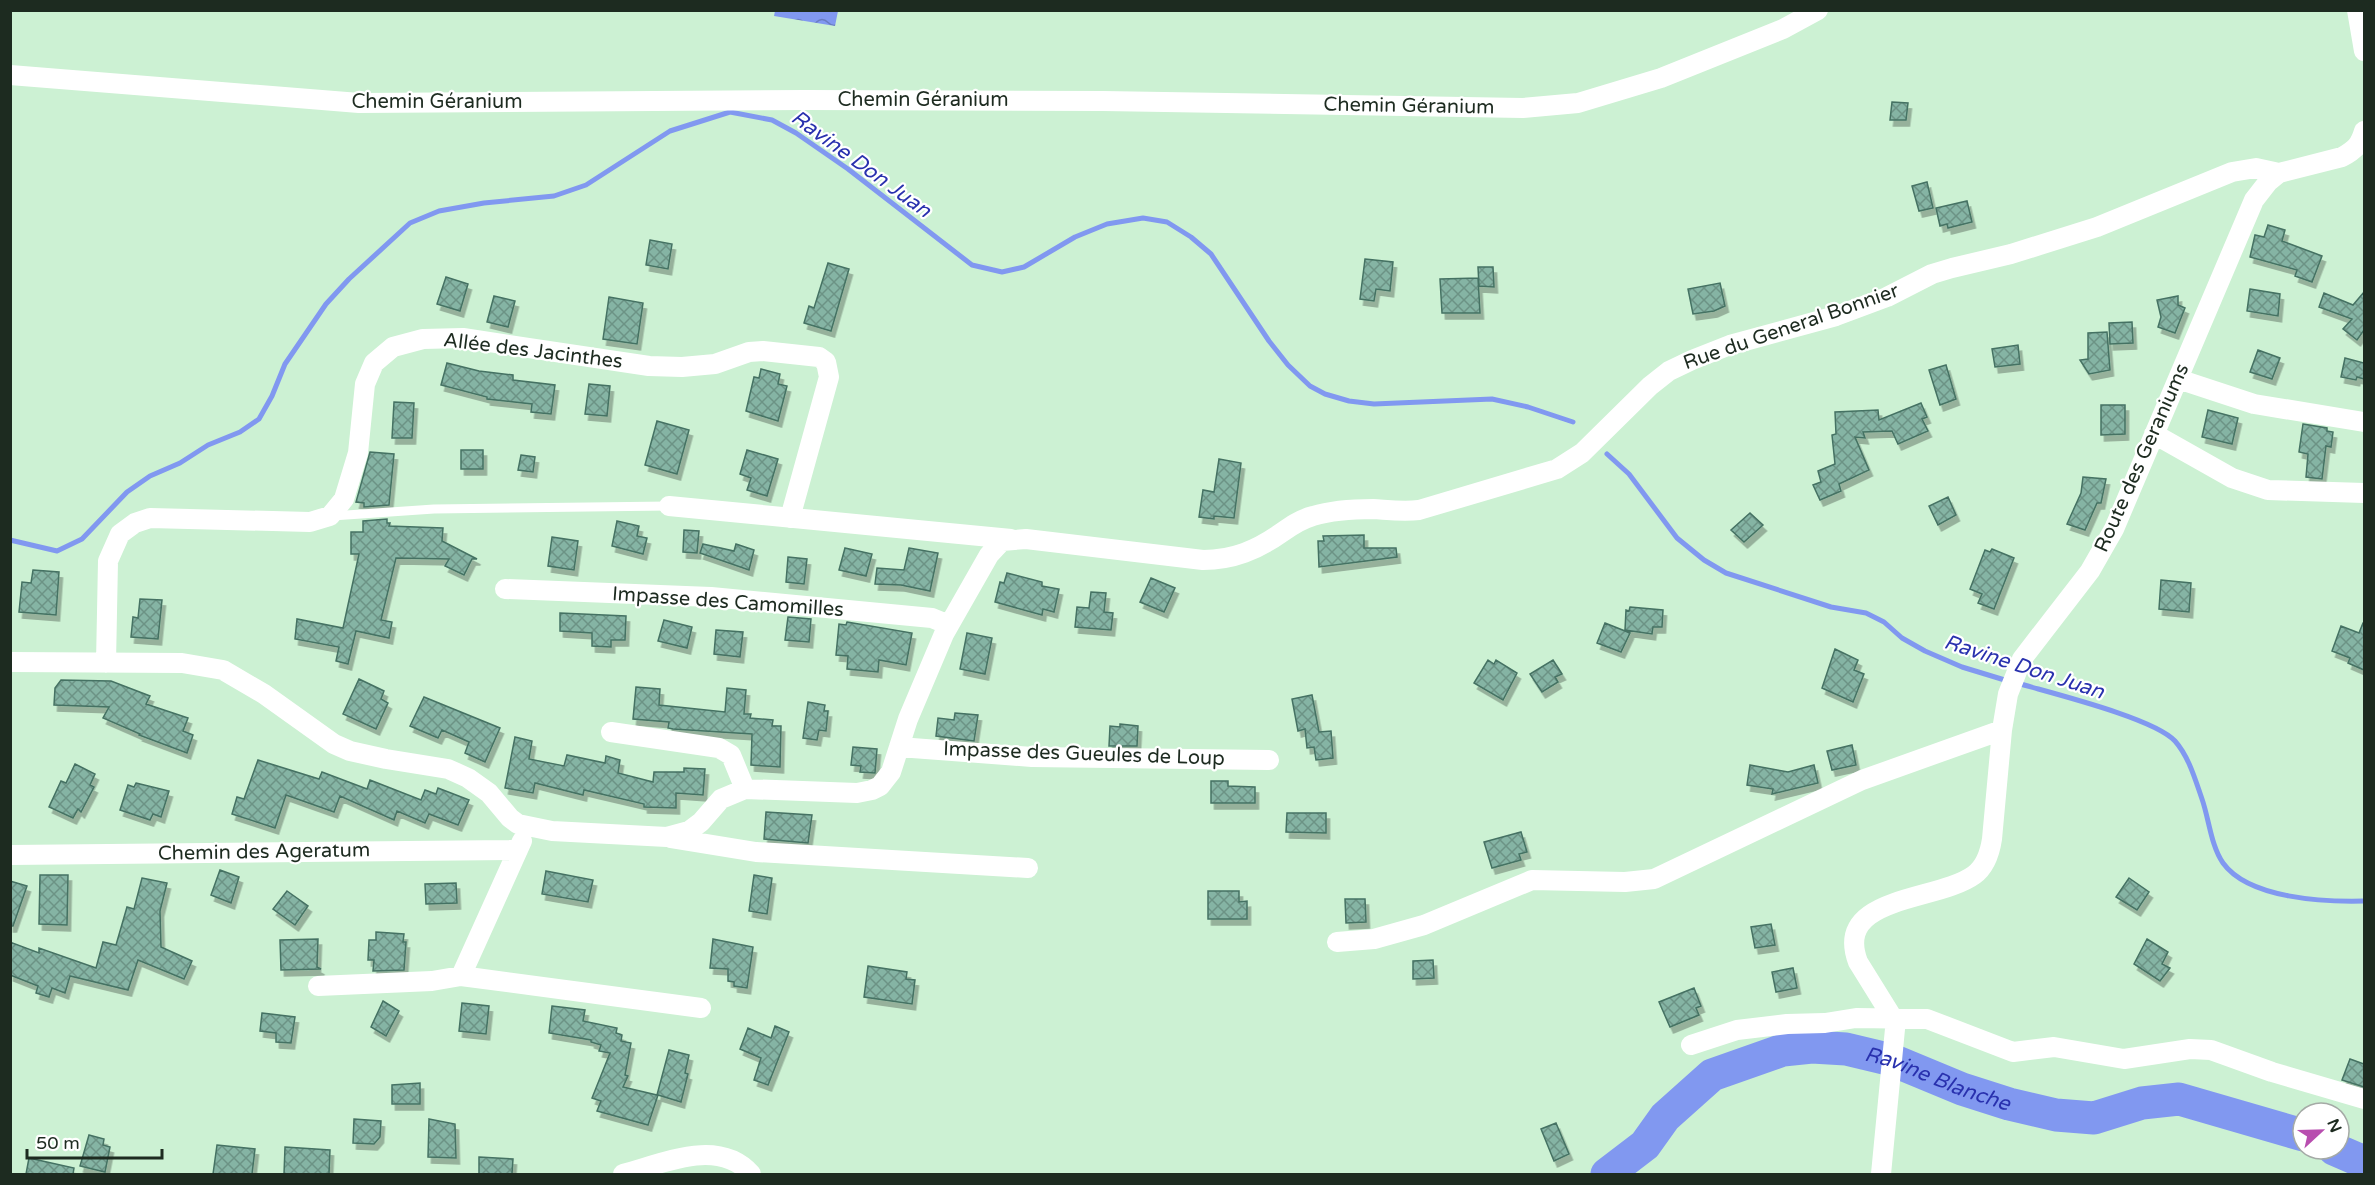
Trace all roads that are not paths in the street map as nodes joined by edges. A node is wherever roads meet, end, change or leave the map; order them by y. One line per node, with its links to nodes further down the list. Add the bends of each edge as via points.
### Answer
1 (1818, 10): 4 (street, Chemin Géranium, via 1783,29 1661,78 1578,103 1523,108 1103,101 360,103)
2 (2357, 10): 3 (street)
3 (2364, 51)
4 (10, 75)
5 (2364, 131): 6 (street, via 2358,147 2342,157)
6 (2279, 173): 7 (street, Route des Geraniums, via 2254,200); 14 (street, Rue du General Bonnier, via 2256,168 2232,172 2097,227 1932,274 1887,297 1836,316 1730,345 1669,371 1582,453 1557,469 1419,510 1337,510 1310,516 1261,546 1223,560)
7 (2178, 379): 8 (street, via 2254,404); 9 (street, Route des Geraniums)
8 (2364, 422)
9 (2154, 434): 10 (street, via 2232,478 2268,490); 19 (street, Route des Geraniums, via 2114,529 2090,571 2022,659 2008,694)
10 (2364, 493)
11 (669, 506): 12 (lane, via 434,509); 13 (street)
12 (330, 516): 13 (street, Allée des Jacinthes, via 344,499 358,453 365,384 374,363 393,347 423,339 463,338 648,366 715,364 763,351 819,357 826,362 830,377); 18 (street, via 310,522 150,518 127,528 113,546 108,561)
13 (790, 518): 14 (street)
14 (1011, 539): 16 (street, via 995,547)
15 (505, 589): 16 (street, Impasse des Camomilles, via 711,597 932,618)
16 (950, 625): 21 (street, via 908,719)
17 (10, 662): 18 (street)
18 (106, 663): 24 (street, via 182,663 223,670 350,751 448,769 468,778 489,793 510,818)
19 (2002, 730): 29 (street, via 1862,780 1654,879 1532,880 1424,925 1374,939); 33 (street, Route des Geraniums, via 1992,839 1983,866 1975,875 1951,886 1879,909 1857,927 1858,962)
20 (611, 732): 23 (street, via 719,748 731,755)
21 (900, 747): 22 (street, Impasse des Gueules de Loup, via 1032,757); 23 (street, via 891,772 872,790 857,793)
22 (1269, 760)
23 (745, 789): 25 (street, via 721,800 689,831)
24 (528, 827): 25 (street); 26 (street)
25 (667, 837): 28 (street, via 756,852)
26 (518, 850): 27 (street, Chemin des Ageratum); 30 (street)
27 (10, 855)
28 (1028, 868)
29 (1337, 942)
30 (461, 976): 31 (street); 32 (street)
31 (318, 986)
32 (701, 1008)
33 (1894, 1020): 34 (street, via 1856,1017 1758,1027); 35 (street, via 1927,1019 2013,1052 2054,1047 2124,1059 2190,1049 2211,1050); 38 (street)
34 (1691, 1045)
35 (2364, 1100)
36 (623, 1174): 37 (street, via 706,1154 735,1162)
37 (751, 1174)
38 (1881, 1174)

